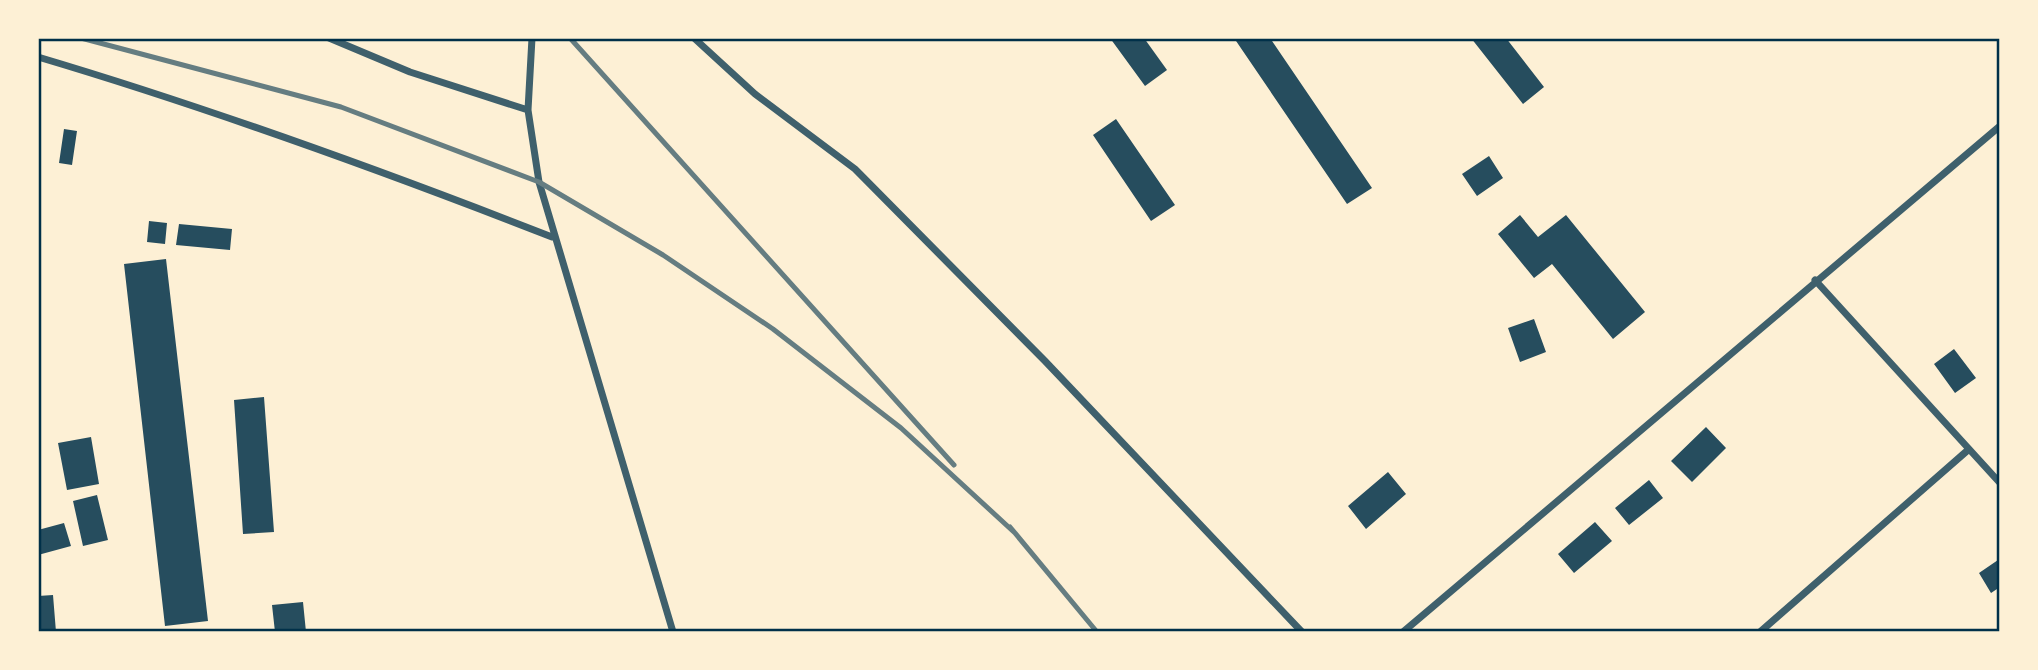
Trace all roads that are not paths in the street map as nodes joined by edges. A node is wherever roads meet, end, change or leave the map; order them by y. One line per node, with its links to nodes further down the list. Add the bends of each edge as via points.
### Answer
1 (329, 38): 5 (street, via 410,72)
2 (532, 38): 5 (street)
3 (694, 38): 12 (street, via 755,93 855,169)
4 (38, 57): 7 (street, via 374,167)
5 (528, 110): 7 (street)
6 (2000, 126): 8 (street)
7 (552, 237): 11 (street)
8 (1815, 280): 9 (street); 13 (street)
9 (1968, 450): 10 (street); 14 (street)
10 (2000, 483)
11 (673, 632)
12 (1302, 632)
13 (1403, 632)
14 (1760, 632)

